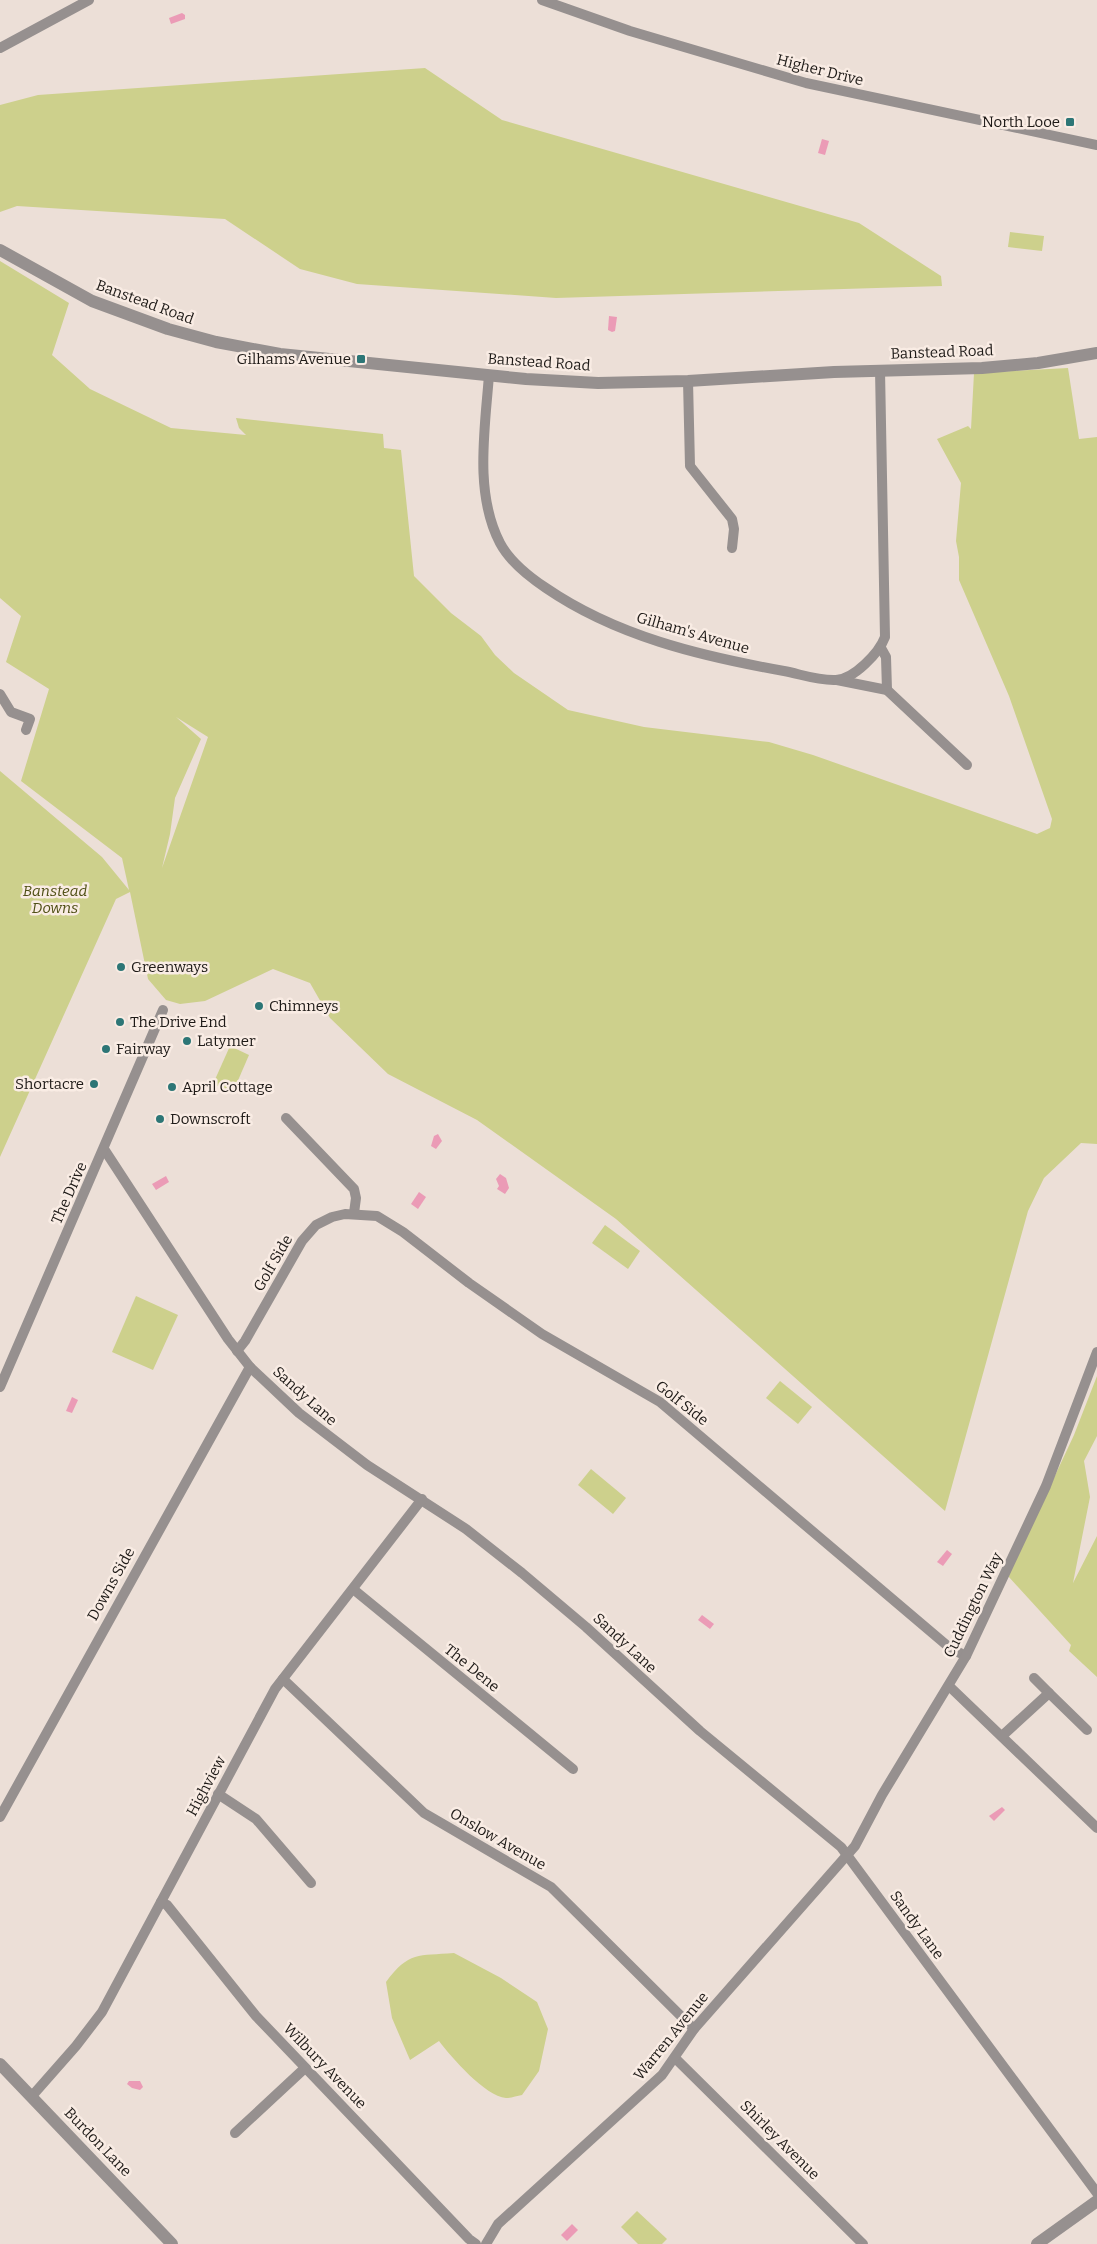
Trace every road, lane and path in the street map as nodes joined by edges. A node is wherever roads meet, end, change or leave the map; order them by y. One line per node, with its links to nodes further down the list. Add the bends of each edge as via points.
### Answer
1 (89, 0): 3 (street)
2 (542, 0): 4 (street, Higher Drive, via 630,31 806,83)
3 (0, 48)
4 (1097, 145)
5 (0, 250): 8 (street, Banstead Road, via 92,301 168,329 216,342 280,354)
6 (1097, 353): 7 (street, Banstead Road, via 1012,366)
7 (880, 370): 9 (street, Banstead Road); 11 (street, via 885,637)
8 (489, 375): 9 (street, Banstead Road, via 598,383); 12 (street, Gilham's Avenue, via 484,452 487,494 495,530 509,556 520,568 573,605 656,641 742,663)
9 (688, 381): 10 (street, via 690,466 732,519)
10 (732, 548)
11 (881, 648): 12 (street, via 856,671); 13 (street, via 886,657)
12 (837, 680): 13 (street, Gilham's Avenue)
13 (887, 690): 16 (street)
14 (0, 694): 15 (street, via 11,712 30,719)
15 (26, 730)
16 (968, 766)
17 (163, 1010): 19 (street, The Drive)
18 (286, 1118): 20 (street, via 354,1189)
19 (104, 1150): 21 (street, Sandy Lane); 24 (street, The Drive)
20 (354, 1213): 21 (street, Golf Side, via 324,1220 309,1232); 27 (street, Golf Side, via 377,1216 386,1221 542,1334 660,1402 950,1648)
21 (237, 1351): 23 (street, Sandy Lane)
22 (1097, 1352): 27 (street, Cuddington Way, via 1046,1486)
23 (250, 1367): 25 (street, Sandy Lane, via 332,1440 367,1466); 36 (street, Downs Side)
24 (0, 1387)
25 (422, 1499): 26 (street, Highview); 38 (street, Sandy Lane, via 466,1529 565,1608 700,1731 835,1841)
26 (353, 1589): 29 (street, Highview); 34 (street, The Dene)
27 (966, 1656): 30 (street, Cuddington Way)
28 (1034, 1678): 31 (street)
29 (282, 1679): 35 (street, Highview); 41 (street, Onslow Avenue, via 424,1812 551,1887)
30 (949, 1686): 33 (street); 38 (street, Cuddington Way, via 882,1794 855,1846)
31 (1049, 1693): 32 (street); 33 (street)
32 (1087, 1730)
33 (1002, 1736): 37 (street)
34 (573, 1769)
35 (218, 1794): 39 (street, via 256,1819); 40 (street, Highview)
36 (0, 1817)
37 (1097, 1828)
38 (846, 1854): 41 (street, Warren Avenue); 47 (street, Sandy Lane)
39 (311, 1884)
40 (161, 1902): 44 (street, Wilbury Avenue, via 167,1905 256,2016); 45 (street, Highview, via 95,2023)
41 (694, 2029): 42 (street, Warren Avenue)
42 (675, 2058): 51 (street, Warren Avenue, via 647,2090 498,2224); 52 (street, Shirley Avenue)
43 (0, 2064): 45 (street, Burdon Lane)
44 (305, 2068): 46 (street); 50 (street, Wilbury Avenue)
45 (32, 2096): 49 (street, Burdon Lane)
46 (236, 2133)
47 (1097, 2193)
48 (1097, 2201): 53 (street)
49 (172, 2244)
50 (476, 2244)
51 (486, 2244)
52 (863, 2244)
53 (1037, 2244)

